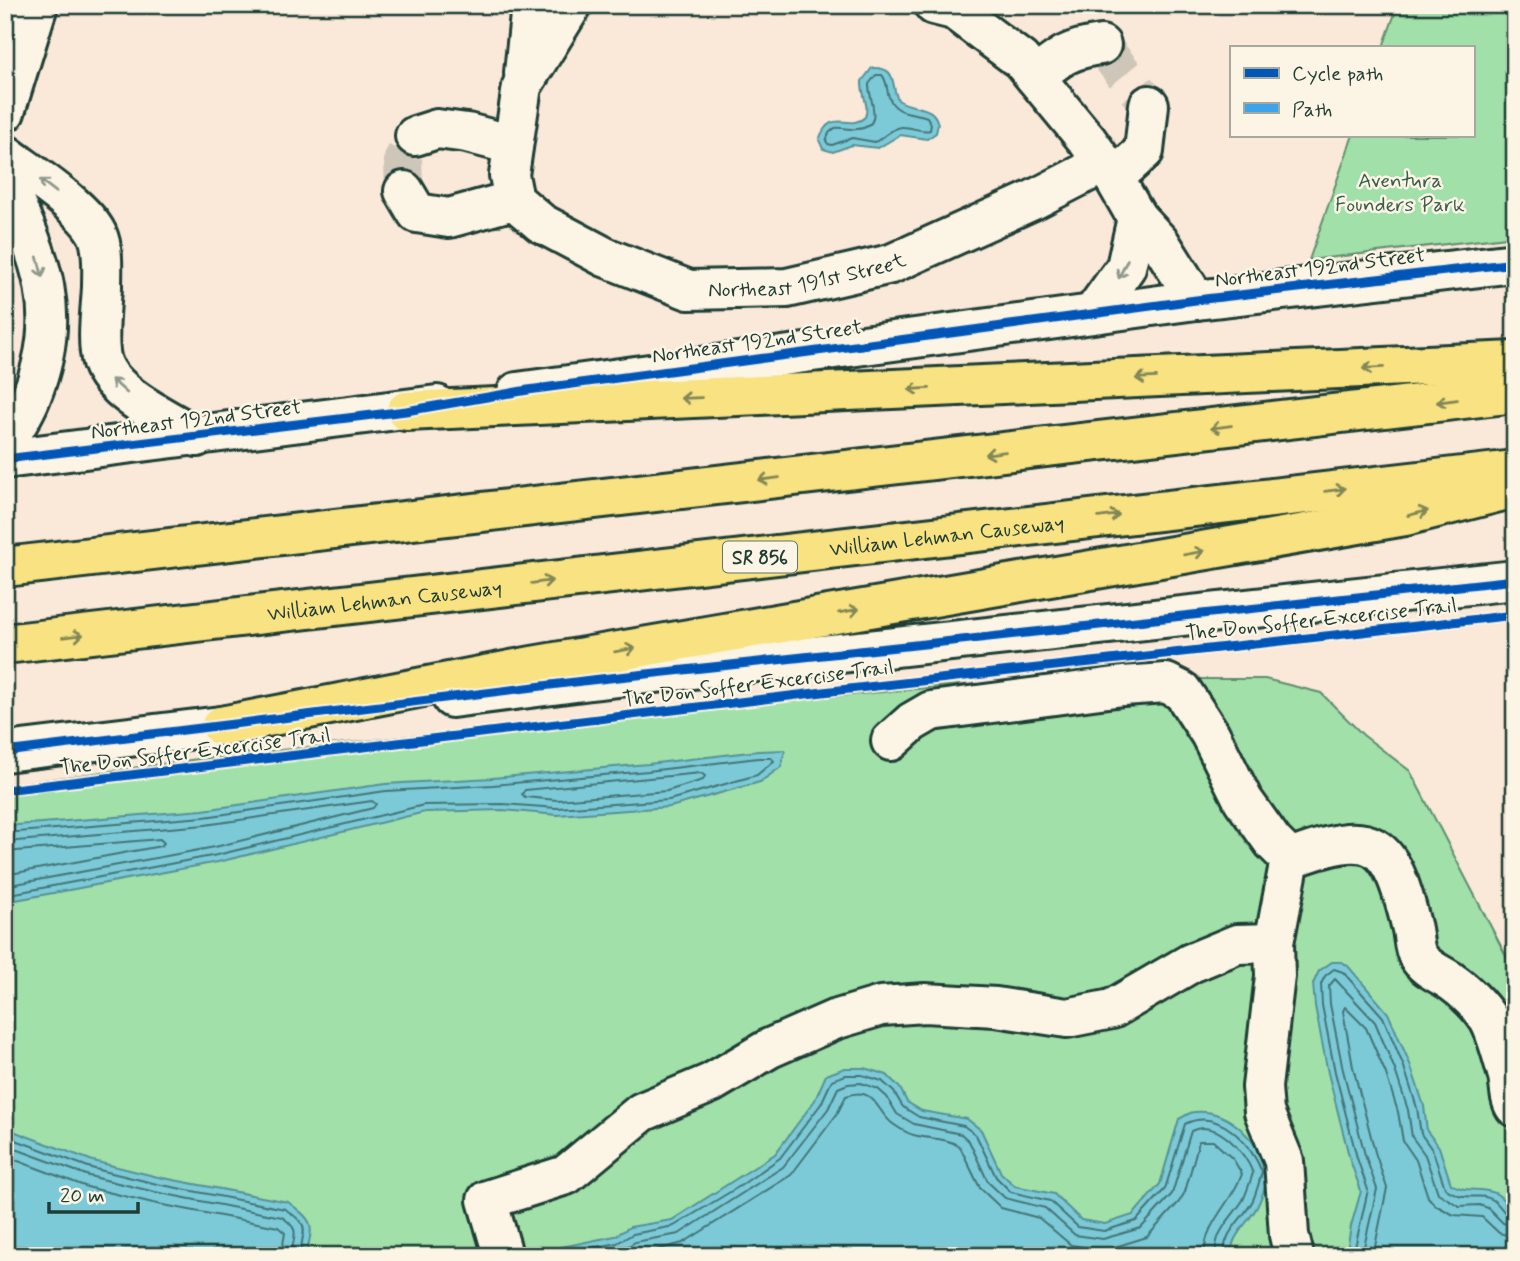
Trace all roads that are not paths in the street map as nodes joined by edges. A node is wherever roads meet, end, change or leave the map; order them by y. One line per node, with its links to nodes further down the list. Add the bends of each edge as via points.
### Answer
1 (38, 5): 9 (street)
2 (531, 5): 7 (street)
3 (572, 5): 7 (street)
4 (948, 7): 6 (street, via 1021,60)
5 (1101, 45): 6 (street, via 1076,48)
6 (1035, 77): 13 (street)
7 (522, 86): 11 (street)
8 (1149, 105): 13 (street, Northeast 191st Street, via 1144,151)
9 (5, 112)
10 (415, 136): 11 (street, via 437,129)
11 (513, 145): 16 (street, via 509,175)
12 (5, 154): 24 (street, one-way to 12, via 142,404 109,376 100,343 99,237 67,200)
13 (1109, 171): 16 (street, Northeast 191st Street, via 891,264 787,288 689,290 605,257 541,223); 17 (street)
14 (5, 182): 25 (street, one-way to 25, via 43,271 49,335 31,399)
15 (404, 191): 16 (street, via 417,213 449,218)
16 (514, 200)
17 (1137, 218): 19 (street, via 1161,244); 20 (street, one-way to 20, via 1126,267)
18 (1515, 263): 19 (street, Northeast 192nd Street)
19 (1196, 300): 20 (street, Northeast 192nd Street)
20 (1093, 313): 23 (street, Northeast 192nd Street, via 528,390)
21 (1515, 361): 23 (highway, one-way to 23)
22 (1515, 393): 29 (highway, one-way to 29)
23 (406, 411): 24 (street, Northeast 192nd Street)
24 (197, 436): 26 (street, Northeast 192nd Street)
25 (5, 444)
26 (5, 459)
27 (1515, 470): 31 (highway, William Lehman Causeway / SR 856, one-way to 27)
28 (1515, 488): 32 (highway, one-way to 28, via 532,666 1405,516)
29 (5, 567)
30 (1515, 580): 32 (street, via 591,680)
31 (5, 644)
32 (221, 726): 34 (street)
33 (891, 741): 35 (street, via 931,711 1166,683 1182,691 1243,800)
34 (5, 751)
35 (1290, 859): 36 (street); 37 (street, via 1337,843 1365,842 1376,847 1400,886 1417,956 1454,983 1489,1021)
36 (1274, 943): 38 (street, via 1237,944 1191,963 1112,1009 1067,1018 925,1003 881,1006 834,1020 770,1048 711,1083 642,1112 566,1175 487,1200); 39 (street, via 1275,976 1262,1087 1264,1112 1284,1161)
37 (1515, 1107)
38 (501, 1248)
39 (1294, 1256)

